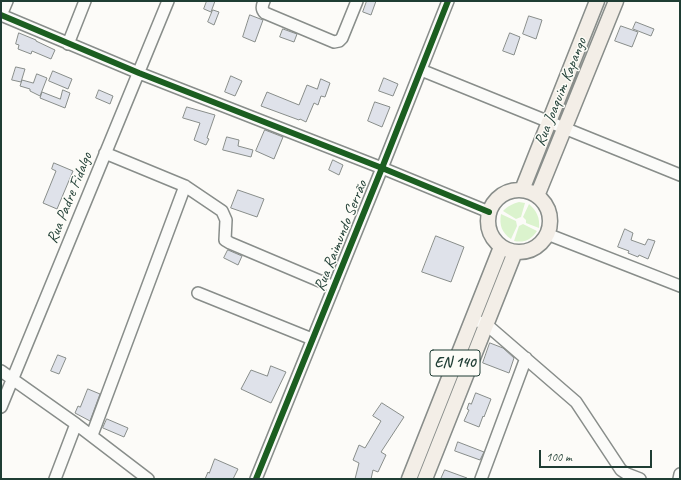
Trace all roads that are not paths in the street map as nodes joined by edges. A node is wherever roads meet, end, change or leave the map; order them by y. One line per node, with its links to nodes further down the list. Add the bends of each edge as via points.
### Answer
1 (7, 1): 9 (street)
2 (85, 1): 12 (street)
3 (168, 1): 14 (street, Rua Padre Fidalgo)
4 (264, 1): 5 (street, via 262,10 265,13 334,42 342,38)
5 (357, 1)
6 (448, 1): 13 (street, Rua Raimundo Serrão)
7 (597, 1): 10 (main road, Rua Joaquim Kapango)
8 (616, 1): 11 (main road, Rua Joaquim Kapango)
9 (1, 15): 12 (street)
10 (588, 22): 11 (main road); 15 (main road, Rua Joaquim Kapango)
11 (605, 29): 16 (main road, Rua Joaquim Kapango)
12 (68, 44): 14 (street)
13 (421, 70): 15 (street); 18 (street, Rua Raimundo Serrão)
14 (139, 73): 17 (street, Rua Padre Fidalgo); 18 (street)
15 (548, 122): 16 (street); 21 (main road, Rua Joaquim Kapango)
16 (565, 129): 19 (street); 22 (main road, Rua Joaquim Kapango)
17 (106, 153): 20 (street); 35 (street, Rua Padre Fidalgo)
18 (382, 168): 23 (street); 27 (street, Rua Raimundo Serrão)
19 (680, 175)
20 (185, 186): 27 (street, via 222,211 226,220 225,240); 40 (street)
21 (522, 190): 22 (main road); 23 (main road, via 501,195 493,202)
22 (537, 196): 24 (main road, via 549,213 550,224)
23 (489, 212): 25 (main road, via 489,232)
24 (547, 234): 26 (main road, via 534,248 525,252); 28 (street)
25 (501, 247): 26 (main road); 30 (main road, EN 140)
26 (515, 252): 31 (main road, EN 140)
27 (334, 286): 32 (street, Rua Raimundo Serrão)
28 (680, 286)
29 (198, 292): 32 (street)
30 (472, 319): 31 (street); 37 (main road, EN 140)
31 (487, 325): 33 (street); 38 (main road, EN 140)
32 (312, 339): 44 (street, Rua Raimundo Serrão)
33 (526, 358): 47 (street); 48 (street, via 576,402 622,470)
34 (1, 371): 35 (street)
35 (13, 380): 36 (street, Rua Padre Fidalgo); 39 (street)
36 (1, 407)
37 (434, 414): 38 (main road); 45 (main road, EN 140)
38 (448, 420): 46 (main road, EN 140)
39 (76, 424): 40 (street); 42 (street)
40 (92, 435): 43 (street)
41 (680, 474): 49 (street)
42 (55, 479)
43 (148, 479)
44 (256, 479)
45 (408, 479)
46 (425, 479)
47 (481, 479)
48 (640, 479)
49 (679, 479)

